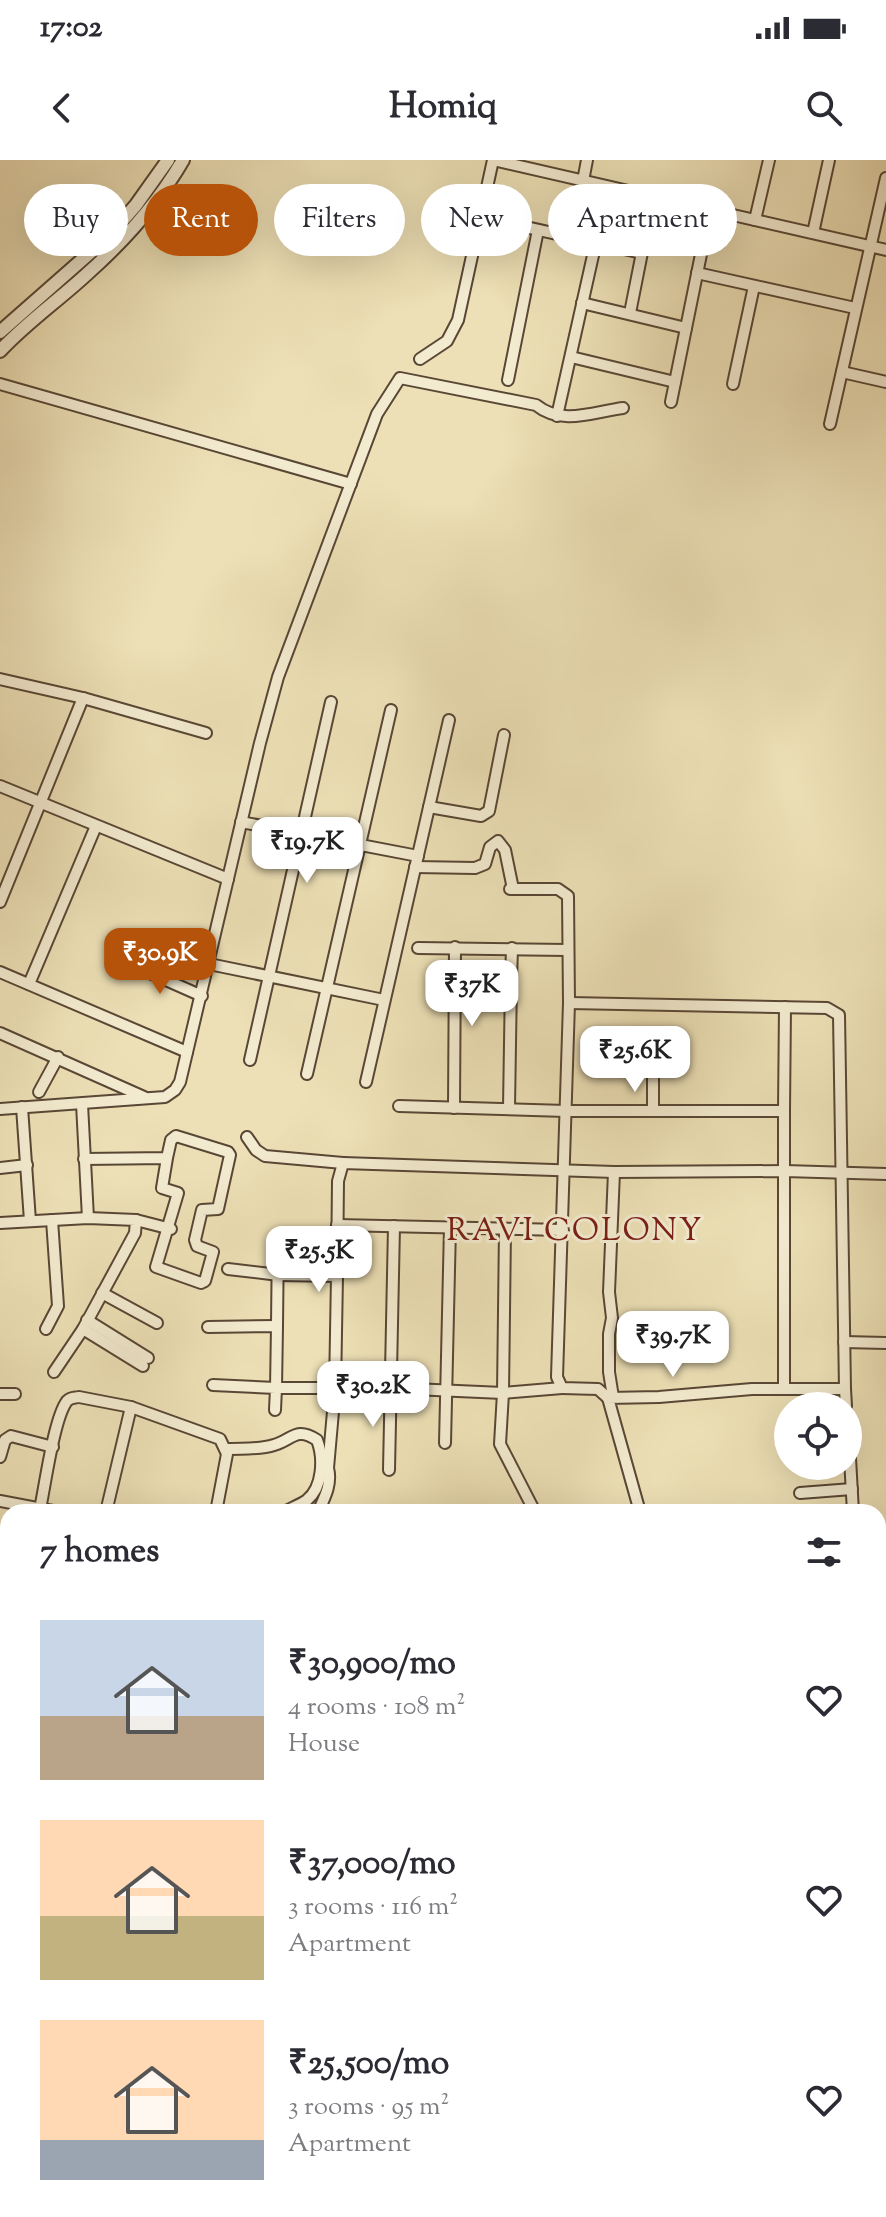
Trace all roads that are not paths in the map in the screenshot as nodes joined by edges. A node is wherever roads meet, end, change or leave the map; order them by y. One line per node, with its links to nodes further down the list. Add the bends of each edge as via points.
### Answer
1 (168, 160): 31 (street, via 109,236)
2 (183, 160): 32 (street, via 118,245)
3 (587, 160): 9 (street)
4 (755, 160): 6 (street)
5 (829, 160): 18 (street)
6 (768, 162): 14 (street)
7 (528, 164): 9 (street); 10 (street, via 493,160)
8 (886, 178): 12 (street)
9 (583, 181): 11 (street)
10 (488, 184)
11 (596, 184)
12 (885, 190): 19 (street)
13 (737, 216): 14 (street)
14 (755, 220): 18 (street)
15 (532, 229): 16 (street)
16 (538, 230): 17 (street); 36 (street)
17 (548, 232)
18 (813, 233): 19 (street)
19 (870, 247): 20 (street); 28 (street)
20 (886, 250)
21 (472, 256): 34 (street, via 458,320 447,341)
22 (593, 256): 27 (street)
23 (641, 256): 29 (street)
24 (701, 256): 25 (street)
25 (697, 273): 26 (street); 30 (street)
26 (754, 286): 28 (street); 40 (street)
27 (582, 303): 29 (street); 33 (street)
28 (855, 308): 35 (street)
29 (630, 313): 30 (street)
30 (686, 328): 37 (street)
31 (0, 332)
32 (0, 351)
33 (571, 357): 37 (street); 43 (street)
34 (420, 359)
35 (842, 372): 38 (street); 44 (street)
36 (508, 380)
37 (675, 382): 41 (street)
38 (886, 382)
39 (0, 384): 45 (street)
40 (733, 384)
41 (671, 402)
42 (623, 408): 43 (street)
43 (557, 416): 45 (street, via 536,405 400,378 377,414)
44 (830, 424)
45 (351, 484): 56 (street, via 278,677)
46 (0, 679): 47 (street)
47 (83, 698): 51 (street); 54 (street)
48 (331, 702): 58 (street)
49 (391, 710): 59 (street)
50 (449, 720): 55 (street)
51 (206, 733)
52 (504, 735): 55 (street, via 489,811 481,816)
53 (0, 786): 54 (street)
54 (41, 804): 57 (street); 62 (street)
55 (429, 807): 60 (street)
56 (241, 822): 58 (street); 61 (street)
57 (96, 826): 61 (street); 73 (street)
58 (301, 834): 59 (street); 70 (street)
59 (359, 845): 60 (street); 74 (street)
60 (417, 862): 66 (street, via 475,868 485,864 490,847 498,841 505,850 511,889 558,889 568,896); 76 (street)
61 (228, 879): 67 (street)
62 (0, 902)
63 (455, 947): 64 (street); 65 (street); 71 (street)
64 (418, 948)
65 (512, 948): 66 (street); 72 (street)
66 (567, 950): 77 (street)
67 (209, 964): 70 (street); 75 (street)
68 (132, 965): 75 (street)
69 (0, 972): 73 (street)
70 (269, 977): 74 (street); 82 (street)
71 (455, 979): 72 (street); 91 (street)
72 (511, 980): 92 (street)
73 (29, 984): 80 (street)
74 (325, 988): 76 (street); 84 (street)
75 (202, 996): 80 (street)
76 (384, 1000): 85 (street)
77 (569, 1003): 78 (street); 94 (street)
78 (785, 1007): 96 (street); 106 (street, via 827,1008 839,1015)
79 (0, 1033): 81 (street)
80 (187, 1052): 87 (street, via 175,1090 165,1097)
81 (58, 1057): 86 (street); 87 (street)
82 (250, 1060)
83 (653, 1060): 95 (street)
84 (307, 1074)
85 (366, 1082)
86 (39, 1092)
87 (145, 1098): 88 (street)
88 (82, 1104): 90 (street); 99 (street)
89 (399, 1106): 91 (street)
90 (22, 1107): 93 (street); 101 (street)
91 (454, 1108): 92 (street)
92 (509, 1108): 94 (street)
93 (0, 1109)
94 (566, 1111): 95 (street); 103 (street)
95 (653, 1111): 96 (street)
96 (784, 1111): 104 (street)
97 (247, 1137): 100 (street, via 265,1156)
98 (167, 1158): 99 (street); 116 (street, via 162,1188 178,1193); 116 (street, via 176,1136 230,1155 218,1209 202,1210 195,1240 213,1252 205,1281 157,1270)
99 (84, 1159): 108 (street)
100 (343, 1163): 103 (street); 113 (street)
101 (27, 1165): 102 (street); 110 (street)
102 (0, 1168)
103 (564, 1170): 105 (street); 118 (street)
104 (785, 1171): 105 (street); 106 (street); 137 (street)
105 (614, 1172): 145 (street)
106 (842, 1173): 107 (street); 129 (street)
107 (886, 1174)
108 (88, 1218): 109 (street); 112 (street, via 133,1218)
109 (52, 1220): 110 (street); 128 (street, via 58,1306)
110 (30, 1221): 111 (street)
111 (0, 1223)
112 (137, 1223): 116 (street); 123 (street)
113 (337, 1225): 114 (street); 122 (street)
114 (394, 1226): 115 (street); 135 (street)
115 (450, 1227): 117 (street); 140 (street)
116 (169, 1229)
117 (505, 1230): 118 (street); 142 (street)
118 (563, 1230): 136 (street, via 557,1377)
119 (278, 1235): 121 (street)
120 (228, 1269): 121 (street)
121 (279, 1275): 122 (street); 126 (street)
122 (337, 1276): 138 (street)
123 (102, 1293): 124 (street); 125 (street)
124 (157, 1323)
125 (85, 1324): 131 (street); 132 (street)
126 (277, 1326): 127 (street); 134 (street)
127 (208, 1327)
128 (46, 1329)
129 (844, 1342): 130 (street); 139 (street)
130 (886, 1343)
131 (146, 1362)
132 (54, 1372)
133 (213, 1385): 134 (street)
134 (276, 1388): 138 (street); 147 (street)
135 (390, 1388): 138 (street); 140 (street); 152 (street)
136 (562, 1388): 142 (street); 145 (street, via 598,1389)
137 (784, 1388): 139 (street); 145 (street)
138 (335, 1389): 162 (street, via 329,1484)
139 (845, 1389): 141 (street)
140 (448, 1390): 142 (street); 148 (street)
141 (845, 1392)
142 (503, 1393): 163 (street, via 500,1444)
143 (0, 1394): 144 (street)
144 (15, 1394)
145 (610, 1398): 164 (street)
146 (131, 1407): 149 (street, via 72,1398); 150 (street, via 220,1439); 158 (street)
147 (275, 1410)
148 (445, 1443)
149 (53, 1447): 151 (street, via 11,1436); 157 (street)
150 (227, 1449): 156 (street, via 272,1446 294,1435 312,1437 321,1460); 159 (street)
151 (0, 1457)
152 (389, 1470)
153 (851, 1480): 154 (street)
154 (852, 1489): 155 (street); 165 (street)
155 (800, 1493)
156 (311, 1495): 160 (street); 161 (street)
157 (41, 1504)
158 (108, 1504)
159 (217, 1504)
160 (306, 1504)
161 (317, 1504)
162 (322, 1504)
163 (531, 1504)
164 (638, 1504)
165 (853, 1504)

